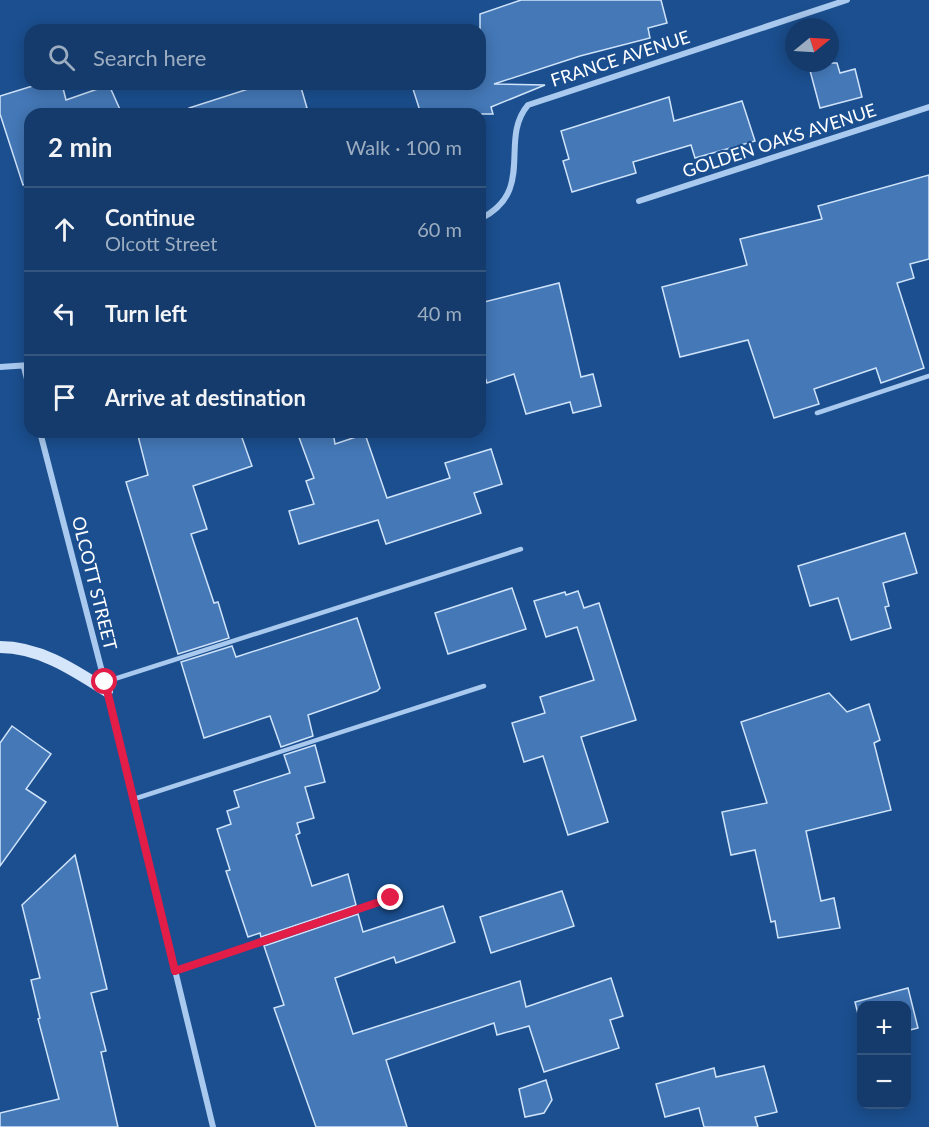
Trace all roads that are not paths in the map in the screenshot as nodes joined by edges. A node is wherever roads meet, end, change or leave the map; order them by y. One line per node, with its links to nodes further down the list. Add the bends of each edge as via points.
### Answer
1 (847, 0): 4 (street, FRANCE AVENUE, via 528,105 517,123 517,153 507,195)
2 (929, 107): 3 (street, GOLDEN OAKS AVENUE)
3 (639, 201)
4 (486, 215)
5 (24, 366): 6 (street)
6 (0, 368)
7 (929, 376): 8 (lane)
8 (817, 413)
9 (42, 438): 12 (street, OLCOTT STREET)
10 (521, 549): 12 (lane)
11 (0, 647): 12 (main road, via 15,647 62,662)
12 (106, 686): 14 (street, OLCOTT STREET)
13 (484, 686): 14 (lane)
14 (134, 799): 16 (street, OLCOTT STREET)
15 (391, 898): 16 (lane)
16 (175, 971): 17 (street, OLCOTT STREET)
17 (213, 1127)

